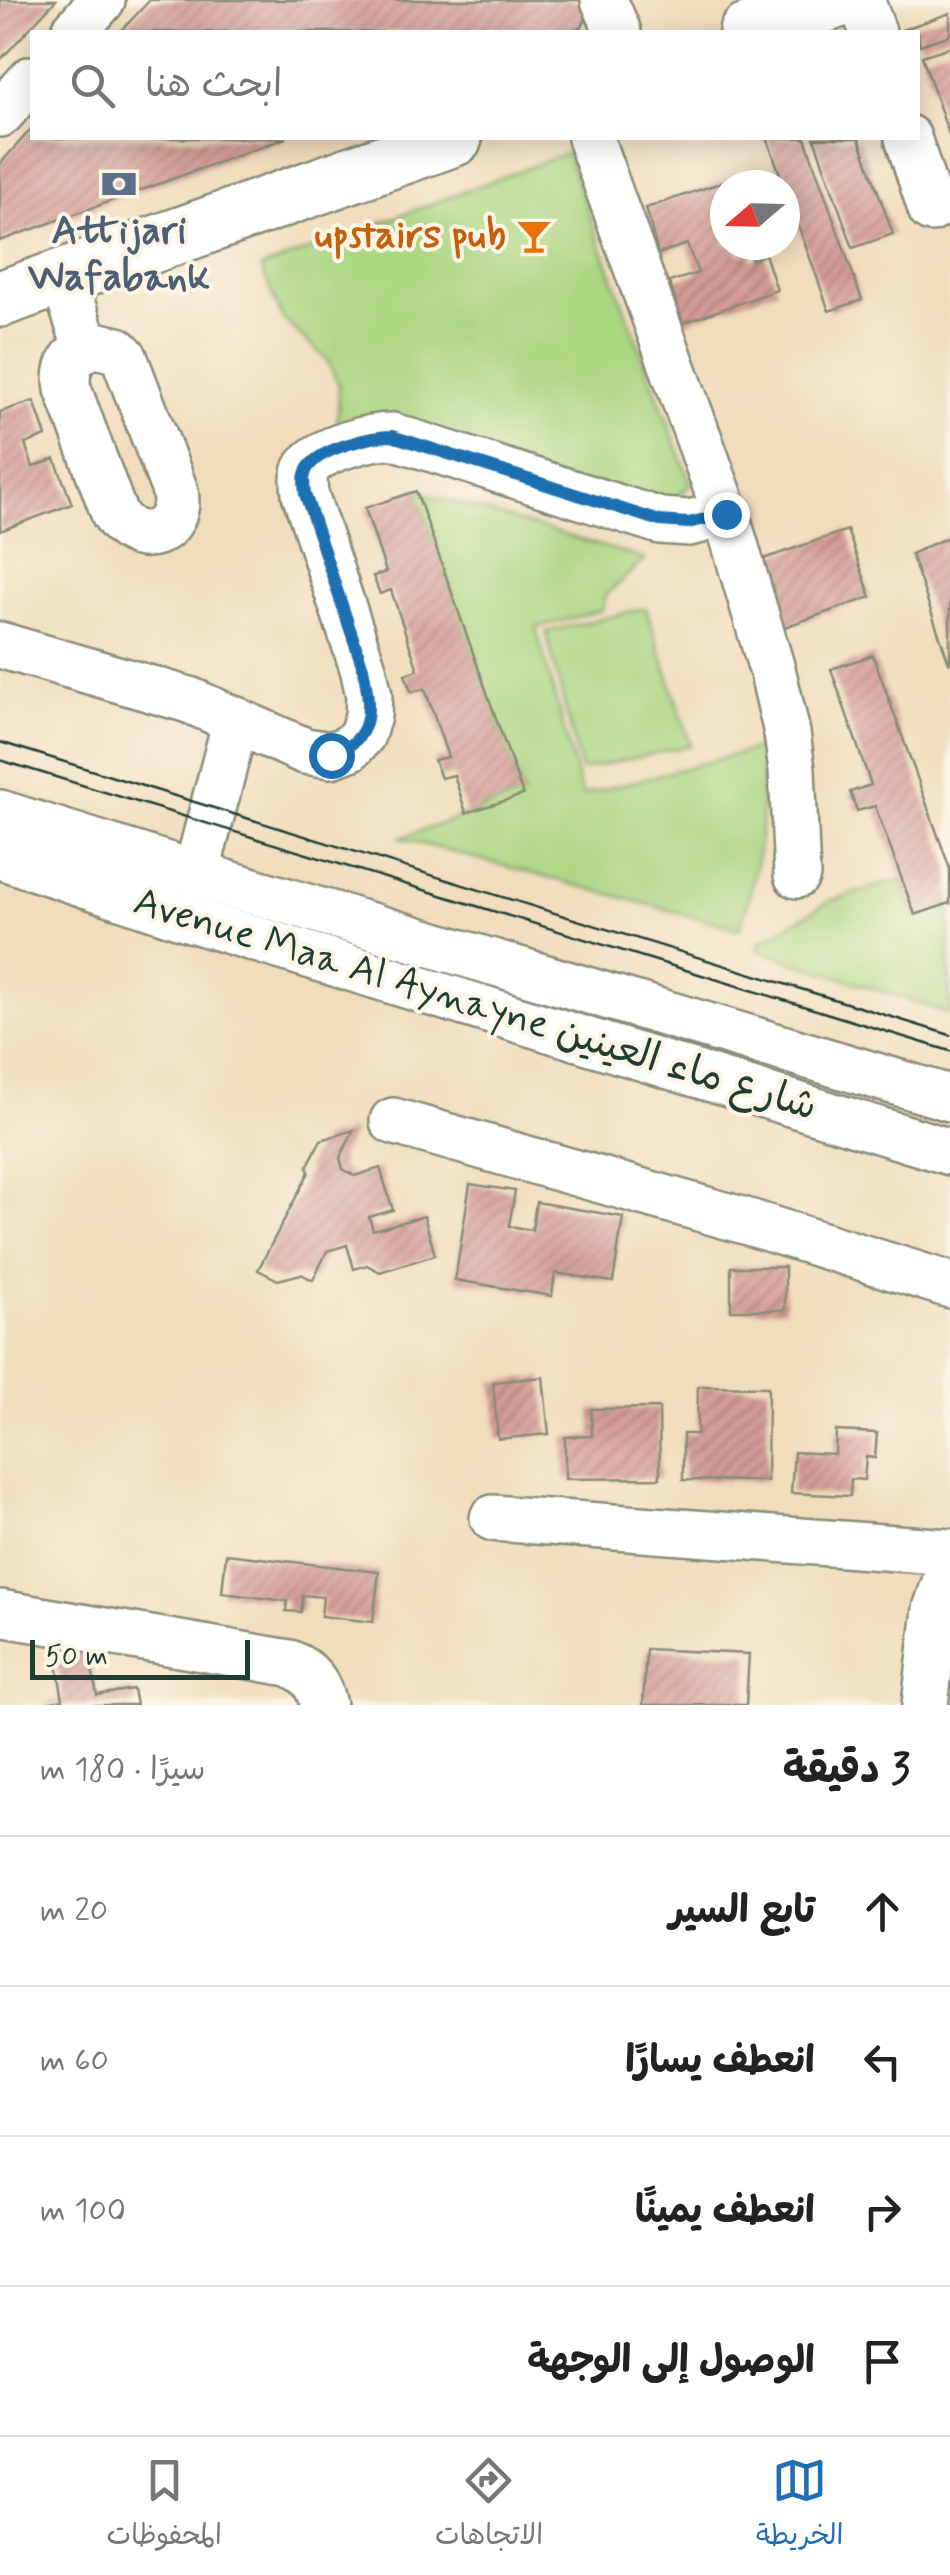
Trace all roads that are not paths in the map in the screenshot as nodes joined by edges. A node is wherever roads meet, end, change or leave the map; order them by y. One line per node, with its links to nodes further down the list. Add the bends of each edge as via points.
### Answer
1 (102, 0): 5 (street)
2 (604, 0): 6 (street)
3 (838, 0): 7 (main road)
4 (861, 0): 8 (street)
5 (76, 30)
6 (617, 30)
7 (753, 30)
8 (873, 30)
9 (30, 80): 10 (street)
10 (0, 114)
11 (448, 140): 15 (main road)
12 (591, 140): 18 (street)
13 (909, 140): 14 (street)
14 (931, 208)
15 (62, 278): 16 (main road); 17 (street)
16 (0, 299)
17 (86, 347)
18 (726, 514): 20 (street, via 660,521 392,436 321,456 304,476 305,494 363,668 369,694 362,735 331,755 305,751); 24 (street, via 787,733)
19 (0, 645): 20 (street)
20 (236, 720): 23 (street)
21 (0, 813): 23 (street, Avenue Maa Al Aynayne شارع ماء العينين)
22 (0, 856): 27 (street, Avenue Maa Al Aynayne شارع ماء العينين)
23 (196, 874): 25 (street, Avenue Maa Al Aynayne شارع ماء العينين)
24 (797, 876)
25 (950, 1098)
26 (393, 1121): 28 (street)
27 (950, 1152)
28 (950, 1285)
29 (493, 1518): 30 (street)
30 (950, 1552)
31 (950, 1568): 34 (street, via 936,1609)
32 (0, 1613): 33 (street, via 289,1663 317,1683)
33 (324, 1705)
34 (925, 1705)

